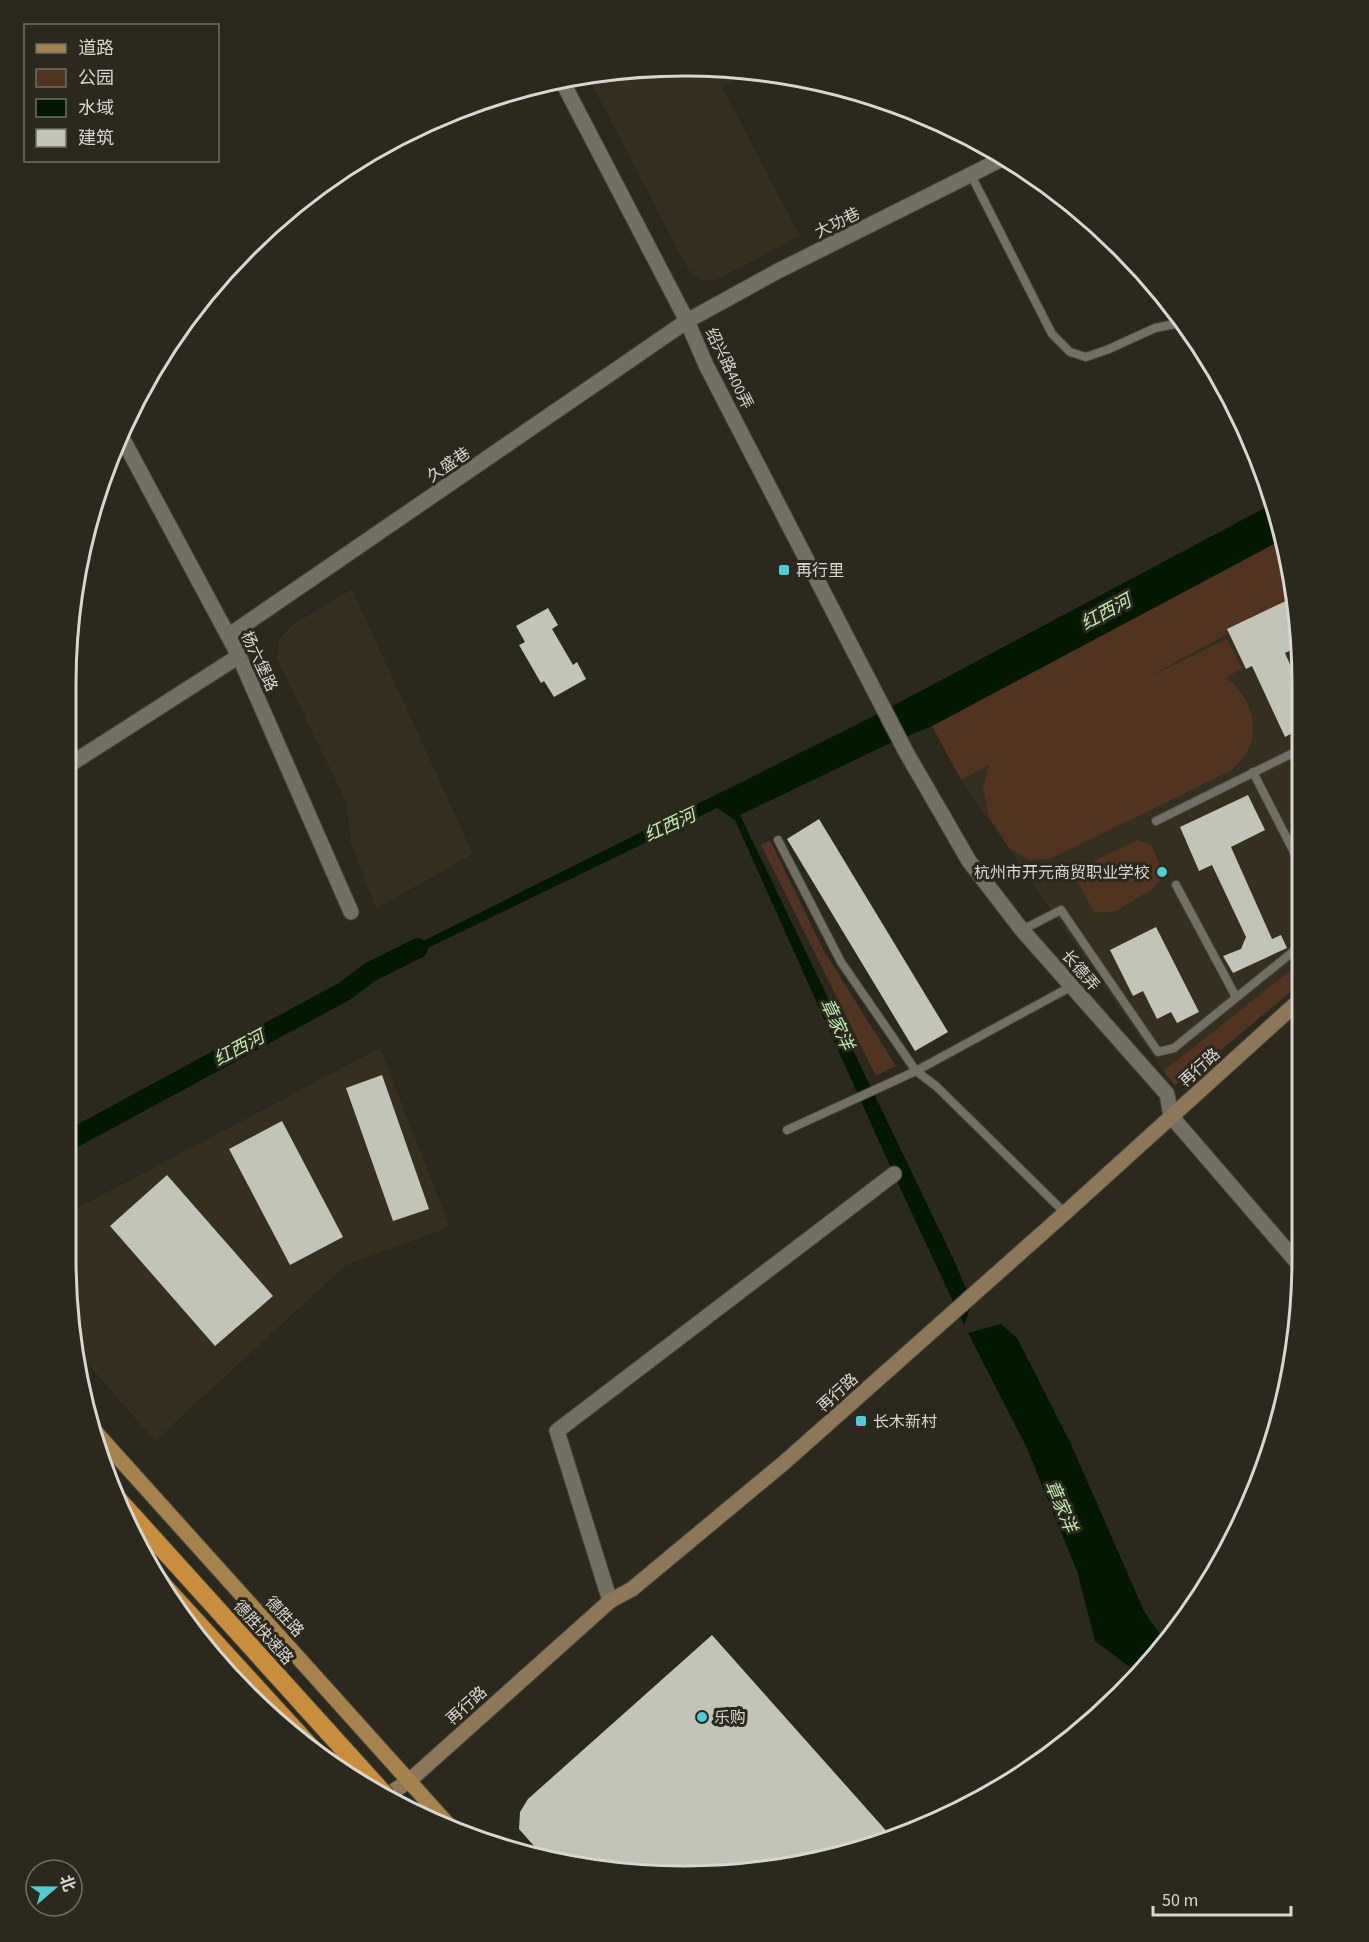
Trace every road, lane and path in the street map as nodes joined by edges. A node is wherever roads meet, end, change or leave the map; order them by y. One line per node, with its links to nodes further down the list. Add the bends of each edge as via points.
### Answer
1 (566, 88): 4 (street, 绍兴路400弄)
2 (995, 162): 3 (street, 大功巷)
3 (970, 175): 4 (street, 大功巷); 5 (lane, via 1052,334 1070,352 1086,357 1155,328)
4 (687, 321): 7 (street, 久盛巷); 9 (street, 绍兴路400弄, via 706,365)
5 (1174, 324)
6 (126, 445): 7 (street, 杨六堡路)
7 (228, 636): 8 (street, 杨六堡路)
8 (239, 656): 11 (street); 17 (street, 杨六堡路)
9 (865, 671): 18 (street, 长德弄, via 969,861)
10 (1292, 753): 12 (lane)
11 (76, 761)
12 (1253, 772): 13 (lane); 15 (lane)
13 (1156, 821)
14 (778, 840): 23 (lane, via 842,962)
15 (1292, 848)
16 (1176, 885): 21 (lane)
17 (351, 912)
18 (1022, 930): 20 (street, 长德弄); 21 (lane, via 1061,910 1158,1052 1174,1048)
19 (1292, 952): 21 (lane)
20 (1072, 986): 23 (lane); 24 (street, 长德弄, via 1167,1094)
21 (1236, 998)
22 (1292, 1007): 24 (street, 再行路)
23 (916, 1071): 25 (lane); 27 (lane)
24 (1171, 1116): 27 (street, 再行路); 28 (street, 长德弄)
25 (787, 1130)
26 (894, 1174): 31 (street, via 557,1431)
27 (1065, 1213): 31 (street, 再行路, via 786,1461 632,1589)
28 (1292, 1256)
29 (106, 1444): 35 (main road, 德胜路)
30 (136, 1520): 34 (highway, 德胜快速路, bridge)
31 (610, 1601): 35 (street, 再行路)
32 (202, 1628): 33 (highway)
33 (262, 1693)
34 (369, 1777)
35 (409, 1781): 36 (street, 再行路); 37 (main road, 德胜路)
36 (393, 1791)
37 (437, 1812)

